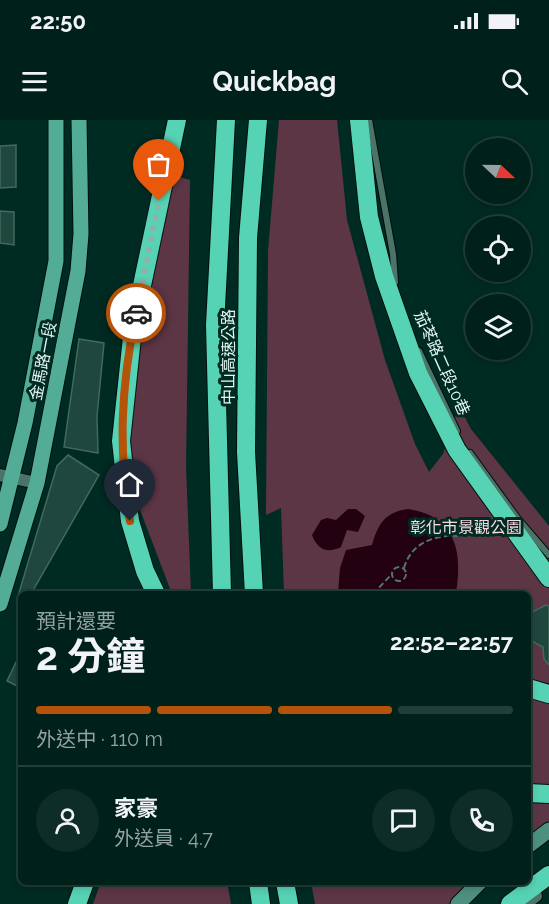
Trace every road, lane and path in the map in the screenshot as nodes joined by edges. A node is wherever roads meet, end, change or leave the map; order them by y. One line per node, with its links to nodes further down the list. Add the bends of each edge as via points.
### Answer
1 (56, 120): 8 (main road, 金馬路一段, via 56,261)
2 (80, 120): 9 (main road, 金馬路一段, via 78,272)
3 (177, 120): 16 (highway, via 133,328 121,441 130,521)
4 (226, 120): 17 (highway, 中山高速公路, via 215,325)
5 (258, 120): 18 (highway, 中山高速公路, via 248,250 246,452)
6 (359, 120): 15 (highway, via 369,217 384,276 418,373 457,450)
7 (369, 120): 12 (lane, 茄苳路二段10巷, via 393,254 393,275 412,337 463,443)
8 (6, 477): 9 (street); 10 (main road, 金馬路一段)
9 (37, 483): 20 (main road, 金馬路一段)
10 (0, 524)
11 (465, 536): 13 (path, via 441,535 422,544 412,551)
12 (549, 555)
13 (404, 568): 14 (path, via 399,566); 14 (path, via 405,580)
14 (392, 575): 19 (path)
15 (549, 578)
16 (155, 591)
17 (222, 591)
18 (254, 591)
19 (376, 591)
20 (0, 604)
21 (531, 689): 22 (highway)
22 (549, 694)
23 (531, 793): 24 (highway)
24 (549, 794)
25 (549, 830): 26 (street)
26 (531, 844)
27 (549, 875): 37 (highway)
28 (84, 885): 33 (highway)
29 (258, 885): 34 (highway)
30 (286, 885): 35 (highway)
31 (477, 885): 36 (street)
32 (536, 896): 38 (street)
33 (77, 904)
34 (261, 904)
35 (289, 904)
36 (458, 904)
37 (510, 904)
38 (525, 904)

